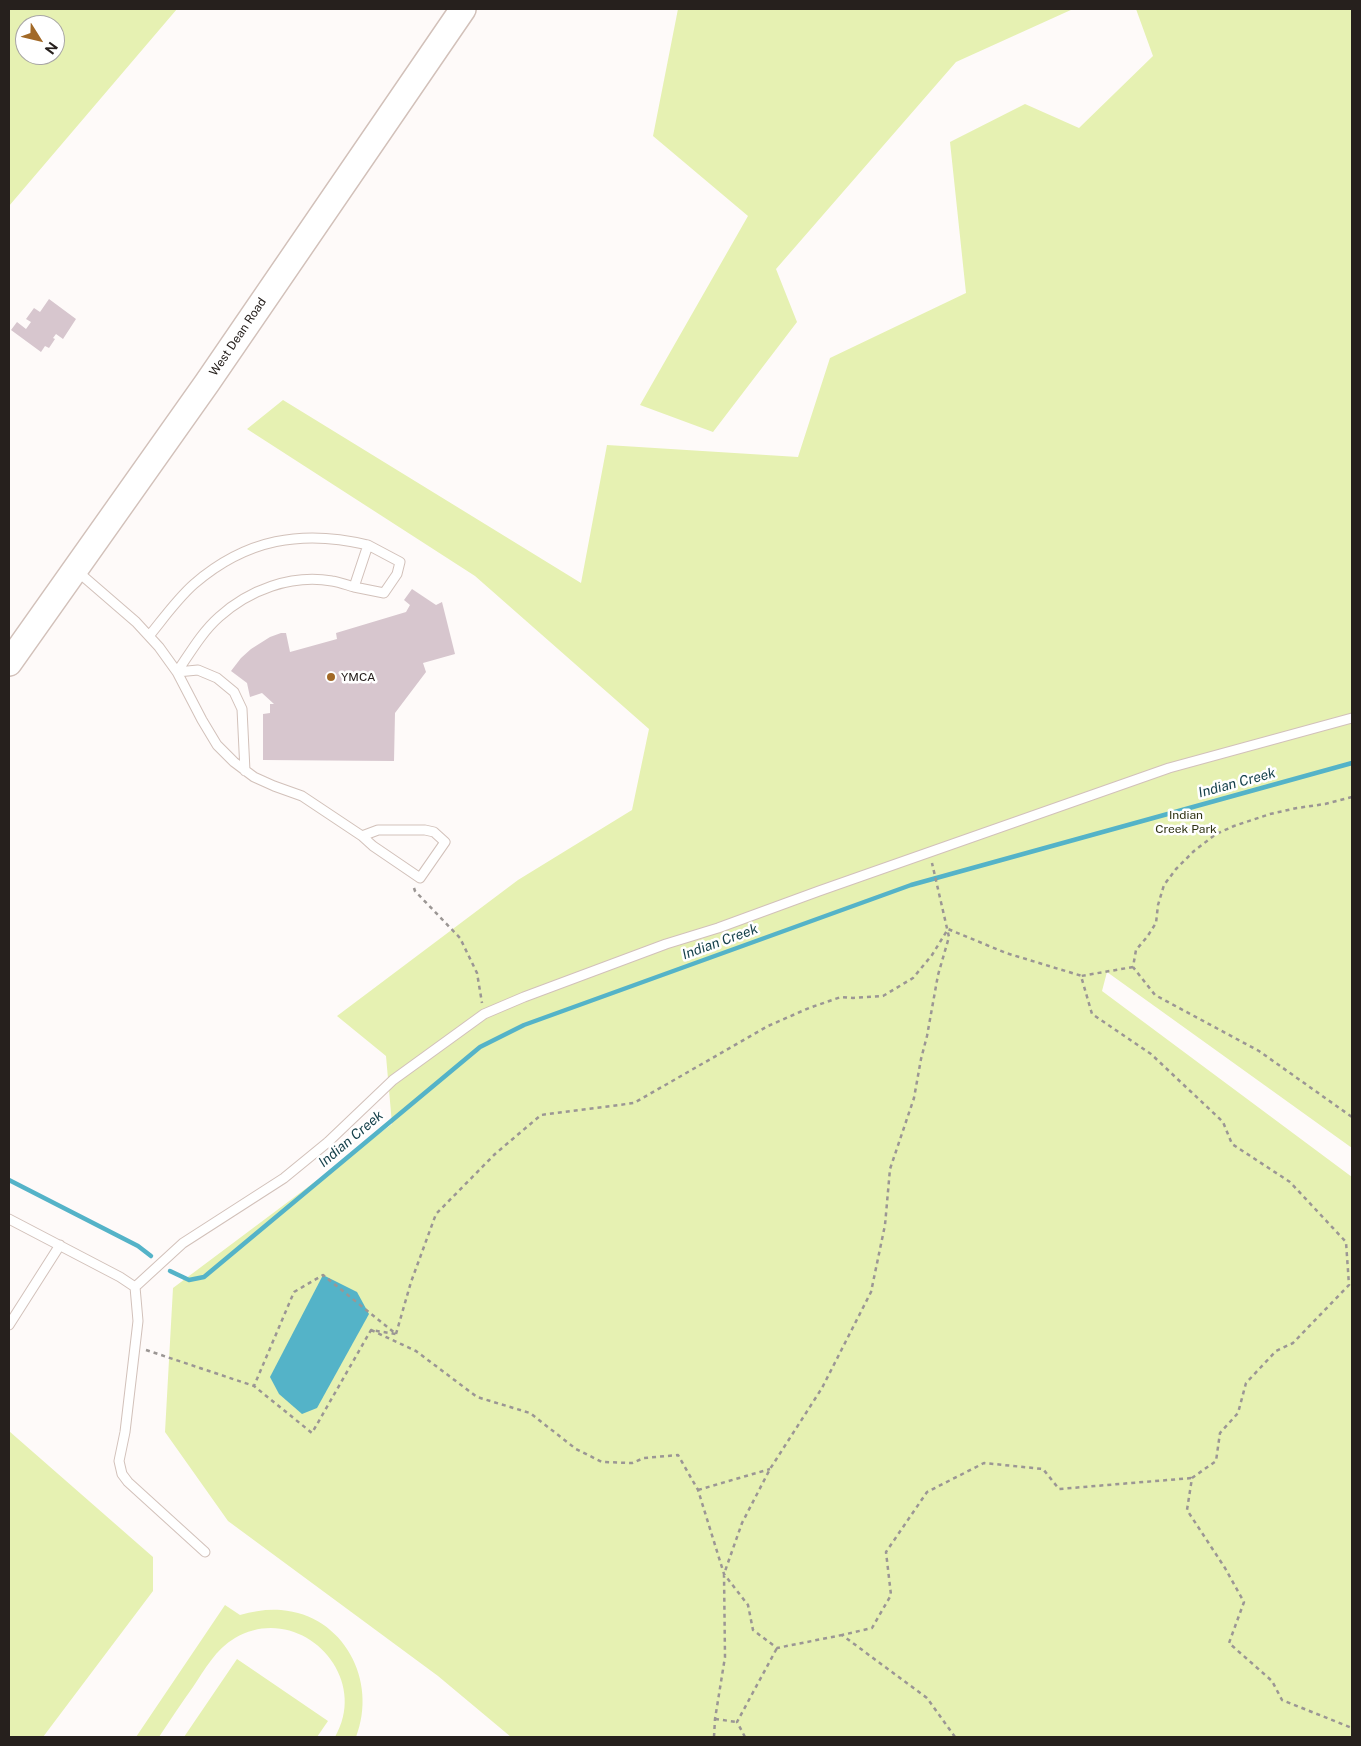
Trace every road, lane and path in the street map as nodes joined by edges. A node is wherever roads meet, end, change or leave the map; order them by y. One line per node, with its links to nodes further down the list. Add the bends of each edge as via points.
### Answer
1 (463, 9): 3 (street, West Dean Road, via 207,383)
2 (368, 545): 4 (lane); 4 (lane, via 400,562 397,574 384,593); 5 (lane, via 315,537 260,545 213,569 192,585)
3 (75, 569): 5 (lane); 6 (street, West Dean Road)
4 (354, 587): 7 (lane, via 331,581 305,580 258,591 218,618)
5 (149, 636): 7 (lane)
6 (9, 663)
7 (177, 672): 9 (lane, via 217,744); 9 (lane, via 198,670 217,678 234,692 242,709)
8 (1352, 718): 17 (lane, via 1169,768 666,944)
9 (245, 771): 11 (lane, via 302,796)
10 (1352, 797): 15 (path, via 1270,814 1234,826 1216,834 1194,851 1164,885 1156,922 1136,950)
11 (362, 836): 12 (lane); 12 (lane, via 378,830 425,830 441,837 445,842 420,878)
12 (411, 872): 17 (path, via 415,891 460,938 477,973)
13 (936, 877): 14 (path)
14 (948, 929): 16 (path, via 1006,953); 26 (path, via 913,978 883,996 841,997 808,1008 768,1026 634,1103 541,1115 495,1154 436,1214); 29 (path, via 949,937 938,975 914,1098 890,1170 886,1225 871,1292 822,1388)
15 (1133, 967): 16 (path); 18 (path, via 1155,995 1259,1051)
16 (1081, 976): 21 (path, via 1092,1014 1151,1054 1223,1122 1232,1144 1290,1182 1346,1242)
17 (484, 1014): 22 (lane, via 393,1080 328,1142 284,1178 183,1243)
18 (1352, 1117)
19 (9, 1219): 20 (lane)
20 (60, 1244): 22 (lane); 24 (lane)
21 (1349, 1285): 23 (path); 30 (path, via 1293,1342 1276,1351 1246,1383 1238,1413 1220,1433 1216,1461)
22 (135, 1287): 27 (lane, via 138,1321)
23 (1352, 1288)
24 (9, 1325)
25 (371, 1330): 26 (path); 28 (path, via 312,1433); 31 (path, via 416,1351 477,1397 530,1413 576,1449 602,1462 632,1463 644,1458 678,1455)
26 (396, 1334): 28 (path, via 323,1275 294,1292)
27 (135, 1346): 28 (path); 32 (lane, via 119,1462 122,1474)
28 (254, 1386)
29 (770, 1469): 31 (path); 33 (path, via 742,1523)
30 (1192, 1478): 34 (path, via 1059,1489 1043,1468 984,1463 927,1492 886,1552 891,1595 872,1628); 38 (path, via 1187,1510 1244,1602 1229,1643 1272,1681 1282,1700)
31 (698, 1490): 33 (path)
32 (204, 1552)
33 (724, 1574): 35 (path, via 748,1605 753,1630); 36 (path, via 725,1657)
34 (842, 1634): 35 (path); 41 (path, via 927,1698)
35 (777, 1648): 37 (path)
36 (715, 1719): 37 (path); 39 (path)
37 (737, 1722): 40 (path)
38 (1352, 1728)
39 (714, 1737)
40 (745, 1737)
41 (955, 1737)

